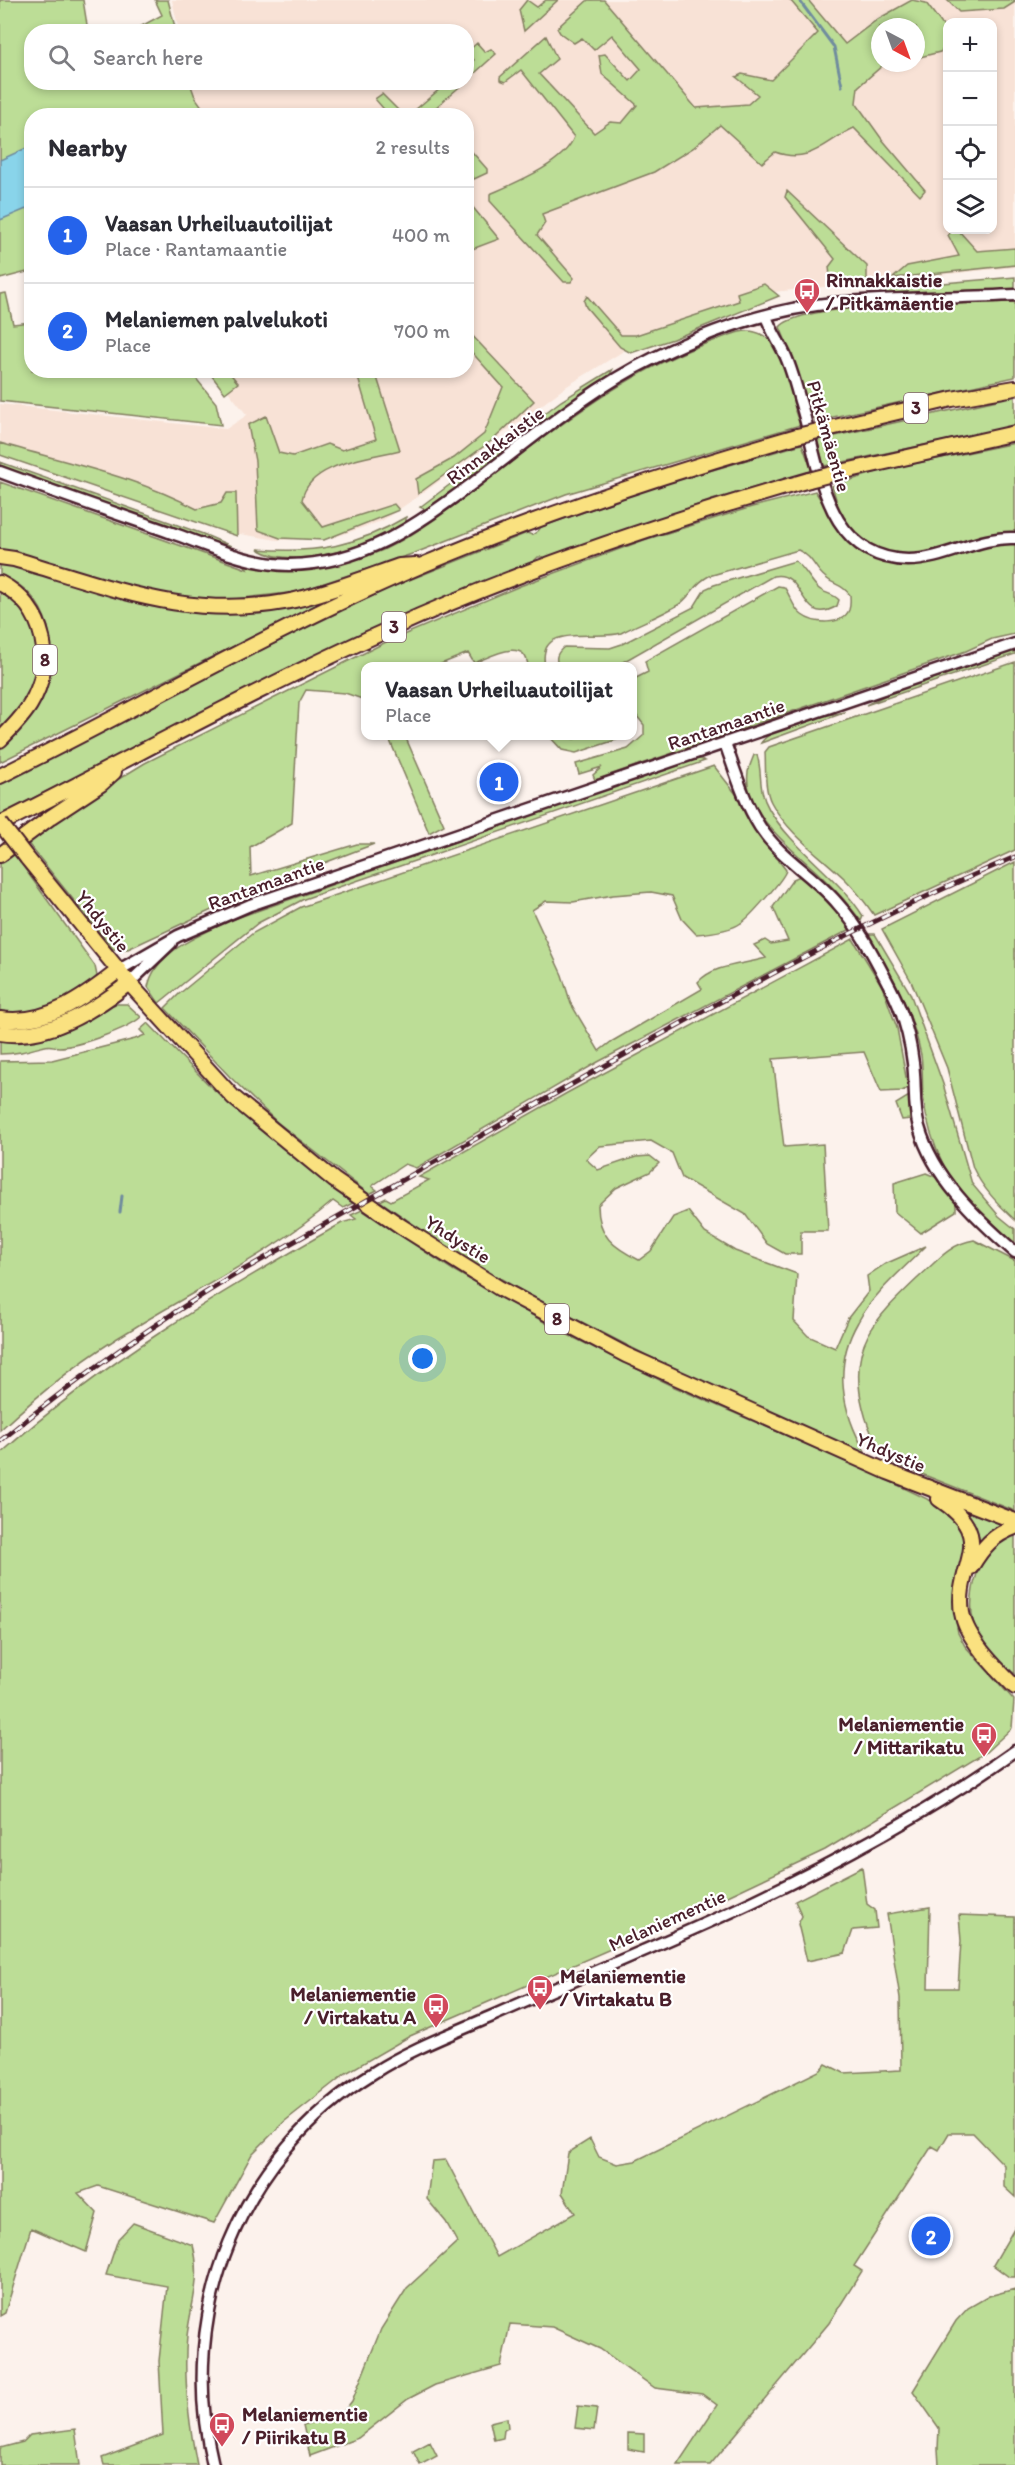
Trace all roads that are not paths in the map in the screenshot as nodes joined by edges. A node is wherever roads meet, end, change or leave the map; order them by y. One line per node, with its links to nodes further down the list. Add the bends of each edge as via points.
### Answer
1 (1015, 296): 2 (main road, Rinnakkaistie, via 832,303)
2 (766, 316): 5 (main road, Rinnakkaistie, via 698,339 627,372 419,522 383,543 340,558 288,565 242,557); 6 (main road, Pitkämäentie, via 787,360 824,494 835,518 855,541 873,552 910,560 1005,537)
3 (1015, 388): 8 (highway, 3, bridge, via 797,436 642,483)
4 (1015, 432): 13 (highway, 3, bridge, via 809,480 650,529 496,584 380,633)
5 (0, 472)
6 (1015, 538)
7 (0, 557): 8 (highway, via 115,591 185,606 221,607 295,600 399,566)
8 (424, 565): 14 (highway, 3, via 260,642)
9 (0, 582): 11 (highway, 8, via 30,608 44,639 45,656 43,675 30,705)
10 (1015, 644): 12 (main road, Rantamaantie)
11 (0, 740)
12 (725, 743): 17 (main road, Rantamaantie, via 250,905); 22 (main road, via 759,826 838,902 892,991 907,1028 918,1125 940,1173)
13 (126, 761): 15 (highway, 3); 16 (highway, via 101,784)
14 (0, 776)
15 (0, 824): 18 (highway, Yhdystie / 8, bridge)
16 (0, 855)
17 (178, 936): 18 (main road, Rantamaantie); 19 (main road, Rantamaantie)
18 (119, 970): 19 (highway, Yhdystie / 8); 20 (highway, via 78,1000 47,1015 27,1020)
19 (129, 983): 21 (highway, via 109,999 53,1027 28,1033); 23 (highway, Yhdystie / 8, via 233,1097 334,1180 402,1227 499,1288 626,1355)
20 (0, 1019)
21 (0, 1033)
22 (1015, 1252)
23 (915, 1483): 24 (highway, Yhdystie / 8); 26 (highway, via 963,1519 972,1542)
24 (1015, 1521)
25 (1015, 1527): 26 (highway, via 998,1533)
26 (967, 1574): 27 (highway, via 962,1614 974,1640)
27 (1015, 1687)
28 (1015, 1751): 29 (main road, Melaniementie, via 851,1851 735,1910 438,2040 373,2073 317,2114 251,2194 217,2273 204,2335 201,2373 204,2425)
29 (213, 2465)

